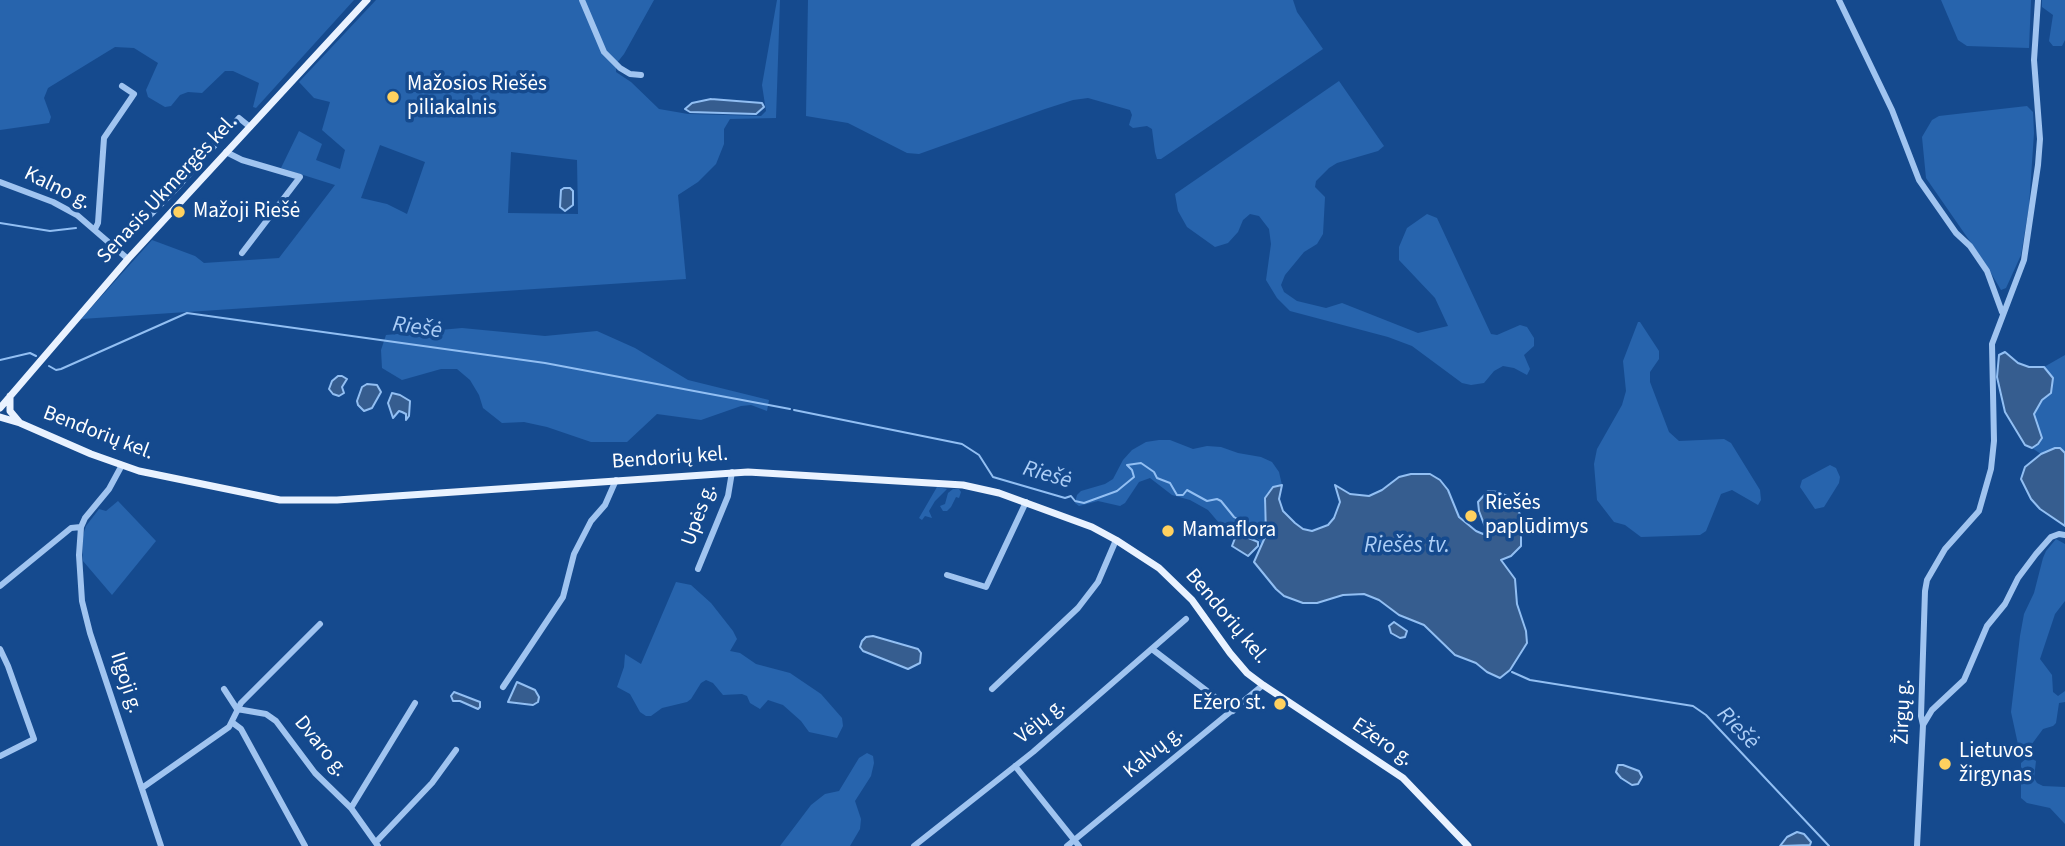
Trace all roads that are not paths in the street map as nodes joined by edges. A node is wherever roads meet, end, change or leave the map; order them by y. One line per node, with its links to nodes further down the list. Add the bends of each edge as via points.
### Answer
1 (367, 0): 7 (main road, Senasis Ukmergės kel.)
2 (582, 0): 5 (street, via 604,52 620,68)
3 (1839, 0): 14 (street, via 1892,110 1919,180 1987,271)
4 (2038, 0): 14 (street, via 2034,60 2040,139 2035,198 2024,260)
5 (641, 75)
6 (122, 86): 10 (street, via 134,94 104,138)
7 (250, 127): 8 (main road, Senasis Ukmergės kel.); 11 (street, via 239,118)
8 (226, 152): 12 (street, via 300,177); 13 (main road, Senasis Ukmergės kel.)
9 (0, 181): 10 (street, Kalno g., via 65,208)
10 (95, 229): 11 (street, Kalno g.)
11 (117, 249): 13 (street, Kalno g.)
12 (242, 253)
13 (128, 259): 15 (main road, Senasis Ukmergės kel.)
14 (2002, 313): 42 (street, Žirgų g., via 1992,344 1994,442 1986,488 1979,511 1951,540 1927,580)
15 (10, 396): 16 (main road, Senasis Ukmergės kel.); 17 (main road)
16 (1, 407): 17 (main road); 18 (main road)
17 (10, 411): 19 (main road)
18 (2, 418): 19 (main road, Bendorių kel.)
19 (20, 423): 20 (main road, Bendorių kel.)
20 (122, 465): 22 (main road, Bendorių kel., via 294,501); 24 (street)
21 (732, 472): 22 (main road, Bendorių kel.); 23 (main road, Bendorių kel., via 963,485); 27 (street, Upės g.)
22 (616, 480): 35 (street, via 574,554 563,597)
23 (1026, 502): 26 (main road, Bendorių kel.); 28 (street, via 986,587)
24 (81, 527): 29 (street, via 71,528); 46 (street, Ilgoji g., via 85,613)
25 (2065, 535): 42 (street, via 2052,537 2018,578 1983,634 1964,680)
26 (1116, 540): 34 (main road, Bendorių kel., via 1182,588 1234,659); 37 (street, via 1098,582 1078,608)
27 (698, 569)
28 (947, 575)
29 (0, 586)
30 (1186, 619): 33 (street, Vėjų g.)
31 (320, 624): 39 (street)
32 (0, 649): 44 (street, via 34,740)
33 (1152, 649): 40 (street); 45 (street, Vėjų g.)
34 (1263, 685): 40 (street, Kalvų g.); 54 (main road, Ežero g., via 1403,778)
35 (503, 687)
36 (224, 689): 39 (street)
37 (992, 689)
38 (415, 703): 47 (street)
39 (237, 709): 41 (street); 47 (street, Dvaro g., via 276,721 315,773)
40 (1233, 711): 48 (street, Kalvų g.)
41 (233, 723): 46 (street); 51 (street, via 241,729)
42 (1923, 725): 55 (street, Žirgų g.)
43 (456, 750): 49 (street)
44 (0, 756)
45 (1015, 766): 48 (street); 52 (street, Vėjų g.)
46 (142, 788): 50 (street, Ilgoji g.)
47 (351, 808): 49 (street, Dvaro g.)
48 (1077, 843): 53 (street, Kalvų g.)
49 (377, 844)
50 (161, 846)
51 (305, 846)
52 (914, 846)
53 (1067, 846)
54 (1468, 846)
55 (1917, 846)

